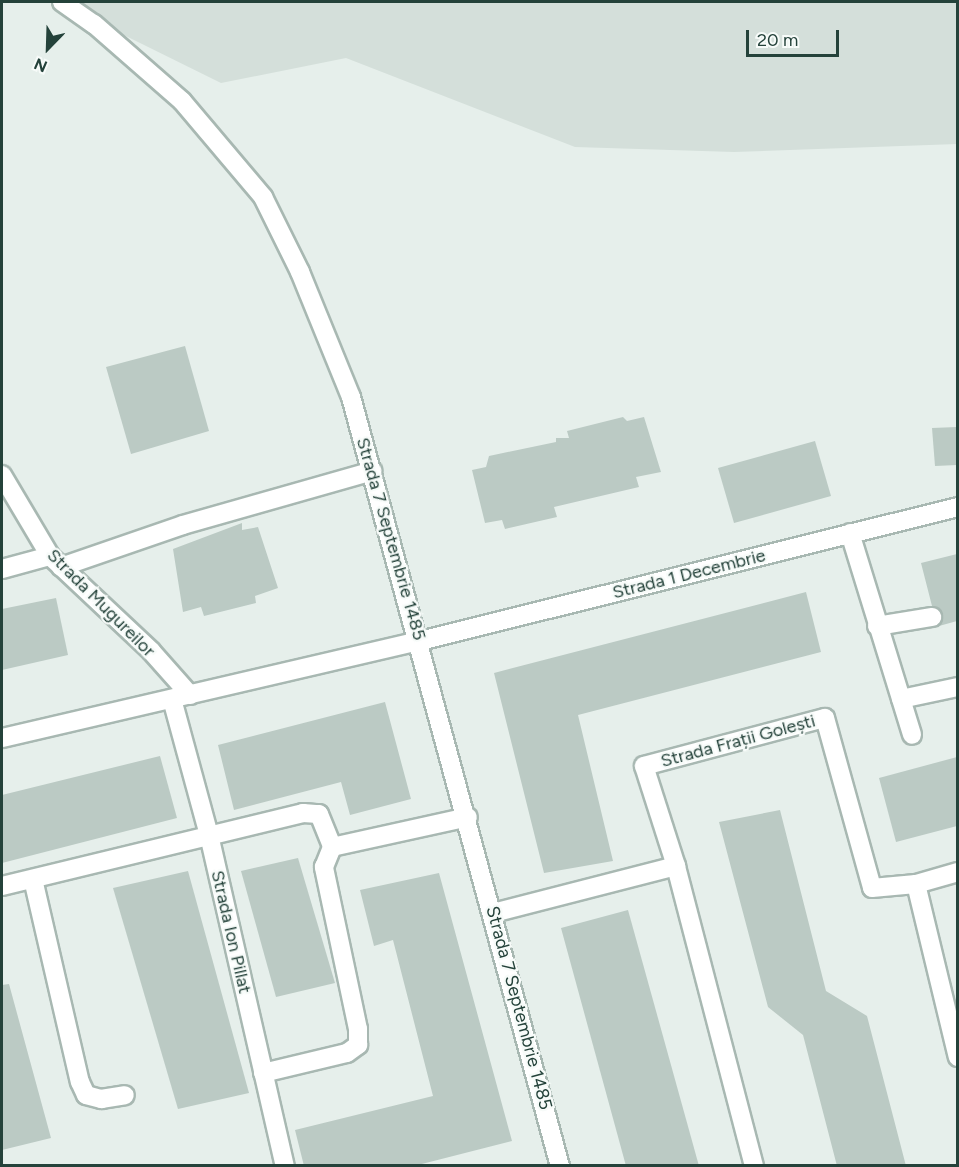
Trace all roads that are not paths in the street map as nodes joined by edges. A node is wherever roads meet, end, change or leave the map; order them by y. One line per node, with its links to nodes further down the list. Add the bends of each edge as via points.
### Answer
1 (62, 2): 2 (street, Strada 7 Septembrie 1485, via 94,24 182,101 263,196 300,272 351,397)
2 (372, 471): 6 (street); 10 (street, Strada 7 Septembrie 1485)
3 (2, 475): 6 (street, Strada Mugureilor)
4 (957, 507): 5 (street, Strada 1 Decembrie)
5 (850, 533): 9 (street); 10 (street, Strada 1 Decembrie)
6 (56, 561): 7 (street); 12 (street, Strada Mugureilor, via 151,651)
7 (2, 569)
8 (932, 617): 9 (street)
9 (877, 626): 14 (street)
10 (420, 641): 12 (street); 17 (street, Strada 7 Septembrie 1485)
11 (957, 687): 14 (street)
12 (190, 695): 13 (street)
13 (172, 699): 16 (street); 18 (street, Strada Ion Pillat)
14 (901, 699): 15 (street)
15 (912, 735)
16 (2, 738)
17 (468, 817): 19 (street); 25 (street, Strada 7 Septembrie 1485)
18 (209, 835): 19 (street, via 303,813 319,814); 22 (street); 27 (street, Strada Ion Pillat)
19 (332, 847): 27 (street, via 324,867 358,1029 358,1045 348,1053)
20 (675, 866): 23 (street, Strada Frații Golești, via 644,765 825,718 872,888); 25 (street); 31 (street, Strada Frații Golești)
21 (957, 872): 23 (street, Strada Frații Golești)
22 (33, 879): 24 (street); 28 (street, via 80,1082 86,1095 101,1099)
23 (916, 884): 26 (street)
24 (2, 885)
25 (493, 912): 30 (street, Strada 7 Septembrie 1485)
26 (957, 1057)
27 (263, 1073): 29 (street, Strada Ion Pillat)
28 (125, 1095)
29 (285, 1166)
30 (560, 1166)
31 (754, 1166)

